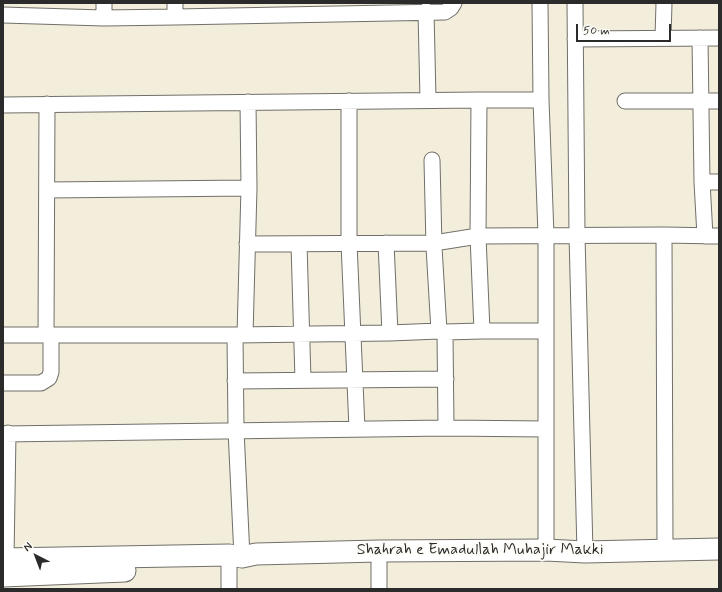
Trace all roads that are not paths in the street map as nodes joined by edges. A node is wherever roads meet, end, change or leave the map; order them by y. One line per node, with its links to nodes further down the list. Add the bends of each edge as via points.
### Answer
1 (454, 3): 9 (street, via 445,12)
2 (540, 3): 16 (street)
3 (575, 3): 13 (street)
4 (664, 3): 10 (street)
5 (44, 10): 6 (street); 8 (street)
6 (104, 10): 7 (street)
7 (175, 10): 9 (street)
8 (11, 11)
9 (426, 11): 14 (street)
10 (663, 38): 11 (street); 13 (street)
11 (700, 38): 12 (street); 19 (street)
12 (719, 38)
13 (575, 39): 31 (street)
14 (428, 100): 15 (street); 17 (street)
15 (479, 100): 16 (street); 32 (street)
16 (541, 100): 30 (street)
17 (349, 101): 21 (street); 34 (street)
18 (625, 101): 19 (street)
19 (701, 101): 20 (street); 25 (street)
20 (719, 101)
21 (248, 102): 22 (street); 27 (street)
22 (47, 104): 23 (street); 28 (street)
23 (3, 105)
24 (432, 160): 36 (street)
25 (702, 182): 26 (street); 33 (street)
26 (719, 182)
27 (249, 188): 28 (street); 37 (street)
28 (47, 190): 46 (street)
29 (664, 234): 31 (street); 33 (street); 60 (street)
30 (546, 235): 31 (street); 32 (street); 40 (street)
31 (577, 235): 62 (street)
32 (478, 236): 36 (street); 39 (street)
33 (712, 236)
34 (349, 242): 35 (street); 38 (street); 44 (street)
35 (386, 243): 36 (street); 42 (street)
36 (434, 243): 41 (street)
37 (247, 244): 38 (street); 47 (street)
38 (299, 244): 43 (street)
39 (482, 331): 40 (street); 41 (street)
40 (545, 331): 55 (street)
41 (442, 332): 42 (street); 48 (street)
42 (390, 333): 44 (street)
43 (303, 334): 44 (street); 47 (street); 49 (street)
44 (354, 334): 50 (street)
45 (3, 335): 46 (street)
46 (48, 335): 47 (street); 52 (street, via 51,372 49,378 41,383)
47 (240, 335): 51 (street)
48 (446, 379): 50 (street); 53 (street)
49 (303, 380): 50 (street); 51 (street)
50 (355, 380): 54 (street)
51 (235, 381): 56 (street)
52 (3, 382)
53 (446, 428): 54 (street); 55 (street)
54 (357, 429): 56 (street)
55 (546, 429): 59 (street)
56 (236, 430): 57 (street); 63 (street)
57 (6, 433): 64 (street)
58 (719, 549): 60 (street, Shahrah e Emadullah Muhajir Makki)
59 (546, 550): 61 (street, Shahrah e Emadullah Muhajir Makki); 62 (street, Shahrah e Emadullah Muhajir Makki)
60 (665, 550): 62 (street, Shahrah e Emadullah Muhajir Makki)
61 (379, 551): 63 (street, Shahrah e Emadullah Muhajir Makki, via 256,554); 66 (street)
62 (584, 552)
63 (233, 560): 64 (street, Shahrah e Emadullah Muhajir Makki); 65 (street)
64 (4, 565)
65 (229, 589)
66 (379, 589)

